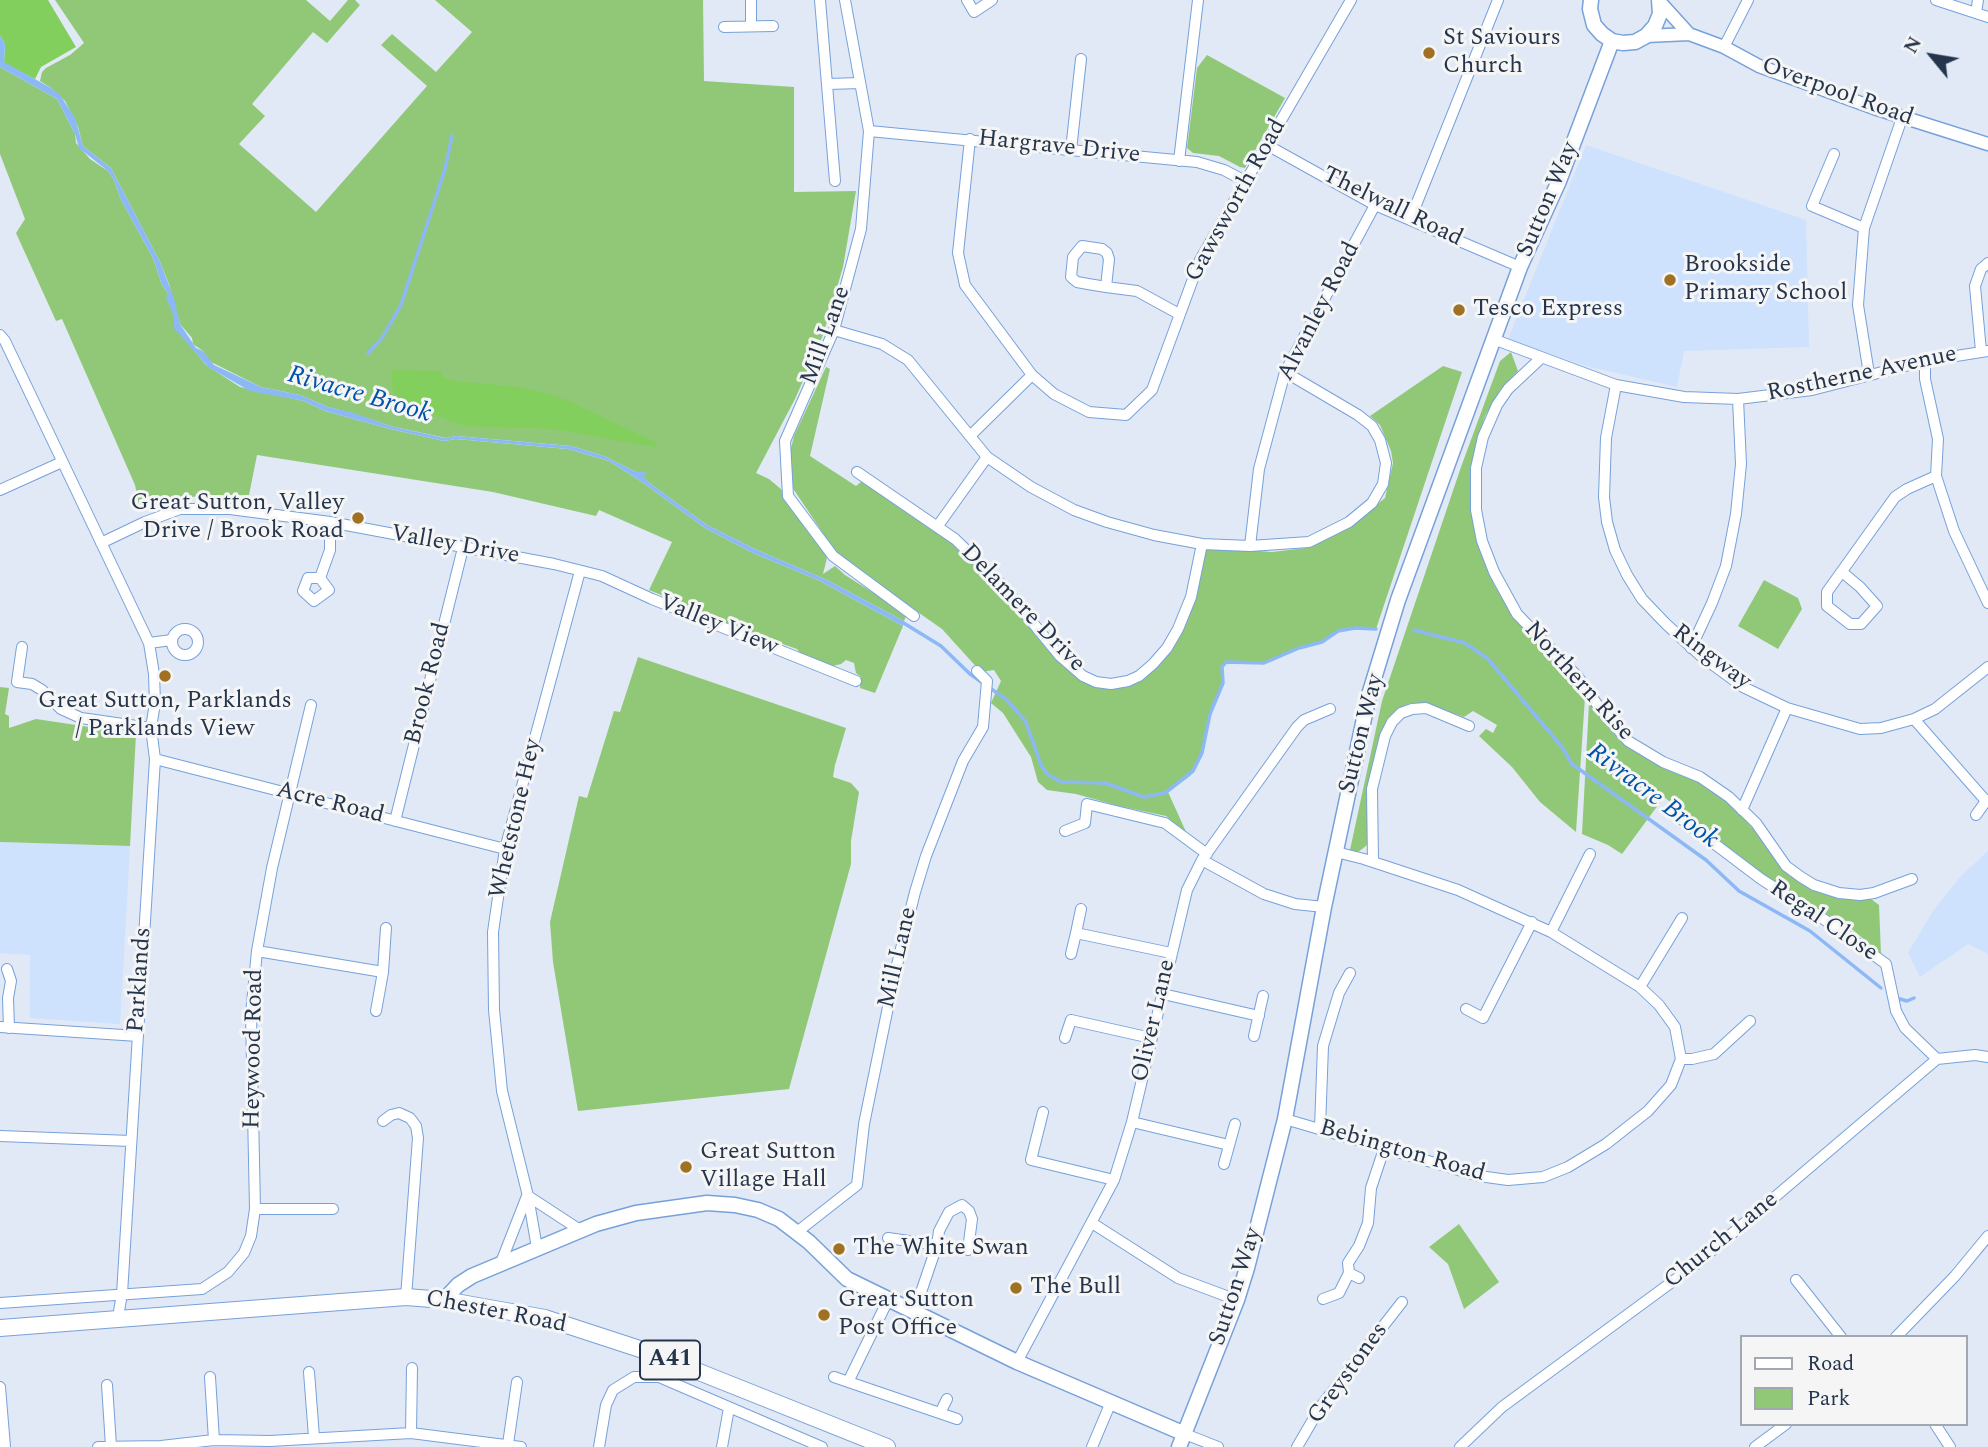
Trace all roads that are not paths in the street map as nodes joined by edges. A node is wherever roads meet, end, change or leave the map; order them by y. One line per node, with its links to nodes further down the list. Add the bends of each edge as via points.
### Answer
1 (751, 0): 17 (street)
2 (820, 0): 26 (street)
3 (845, 0): 25 (street, Mill Lane)
4 (967, 0): 5 (street, via 974,12)
5 (992, 0)
6 (1198, 0): 34 (street)
7 (1351, 0): 31 (street, Gawsworth Road)
8 (1498, 0): 38 (street)
9 (1575, 0): 14 (main road)
10 (1748, 0): 23 (street)
11 (1936, 0): 15 (street)
12 (1978, 0): 15 (street)
13 (1659, 1): 20 (street, Overpool Road); 21 (main road, via 1660,14)
14 (1591, 5): 22 (main road, via 1594,25)
15 (1976, 13): 16 (street)
16 (1988, 17)
17 (751, 26): 18 (street); 19 (street)
18 (773, 26)
19 (724, 27)
20 (1689, 34): 21 (street, Overpool Road); 23 (street, Overpool Road)
21 (1646, 36): 22 (main road, via 1635,42)
22 (1612, 41): 41 (main road, Sutton Way, via 1559,181)
23 (1724, 47): 27 (street, Overpool Road, via 1759,66)
24 (1081, 59): 32 (street)
25 (860, 83): 26 (street); 28 (street, Mill Lane)
26 (828, 84): 35 (street)
27 (1902, 118): 30 (street, Overpool Road); 39 (street)
28 (869, 131): 29 (street, Hargrave Drive); 44 (street, Mill Lane, via 861,229)
29 (970, 139): 32 (street, Hargrave Drive); 52 (street, Gawsworth Road, via 959,234 961,271 965,285)
30 (1988, 144)
31 (1267, 145): 36 (street, Gawsworth Road); 37 (street, Thelwall Road)
32 (1070, 150): 34 (street, Hargrave Drive)
33 (1834, 154): 39 (street, via 1812,206)
34 (1179, 161): 36 (street, Hargrave Drive, via 1224,170)
35 (835, 181)
36 (1245, 181): 43 (street, Gawsworth Road, via 1200,260)
37 (1375, 205): 38 (street, Thelwall Road); 50 (street, Alvanley Road)
38 (1410, 220): 41 (street, Thelwall Road)
39 (1864, 228): 51 (street, via 1858,304)
40 (1988, 263): 47 (street, via 1975,286)
41 (1520, 267): 46 (main road, Sutton Way)
42 (1106, 287): 42 (street, via 1071,277 1073,257 1082,246 1107,253); 43 (street, via 1137,291)
43 (1179, 314): 52 (street, Gawsworth Road, via 1153,390 1126,415 1089,412 1054,394)
44 (834, 330): 55 (street, via 882,344 908,360); 71 (street, Mill Lane, via 785,441 788,496 833,556)
45 (0, 335): 57 (street, Parklands)
46 (1493, 339): 48 (street, Rostherne Avenue); 94 (main road, Sutton Way, via 1398,600 1369,695)
47 (1984, 351): 49 (street, Rostherne Avenue)
48 (1540, 359): 53 (street, Rostherne Avenue); 88 (street, Northern Rise, via 1508,389 1489,420 1479,449 1476,509 1490,564 1517,614 1578,677 1628,741 1700,777)
49 (1925, 361): 51 (street, Rostherne Avenue); 59 (street, via 1938,439)
50 (1285, 372): 65 (street, Alvanley Road, via 1259,469); 65 (street, via 1372,426 1385,463 1383,484 1372,503 1349,522 1309,542)
51 (1869, 374): 54 (street, Rostherne Avenue, via 1812,390)
52 (1032, 375): 55 (street)
53 (1616, 385): 54 (street, Rostherne Avenue, via 1684,397); 75 (street, Ringway, via 1606,438 1606,522 1615,550 1642,599)
54 (1738, 399): 75 (street, via 1741,464 1734,527 1726,566)
55 (970, 436): 56 (street)
56 (987, 457): 62 (street); 64 (street, via 1074,510 1107,523)
57 (62, 463): 60 (street); 63 (street, Parklands)
58 (857, 472): 62 (street, Delamere Drive)
59 (1936, 476): 68 (street, via 1895,497); 70 (street, via 1954,531)
60 (0, 490)
61 (330, 522): 63 (street, Valley Drive, via 230,509 180,509); 66 (street, Valley Drive); 69 (street, via 330,550)
62 (937, 527): 64 (street, Delamere Drive, via 1001,584 1060,656 1083,676 1111,684 1139,676 1167,648 1191,597)
63 (102, 543): 73 (street, Parklands)
64 (1202, 544): 65 (street)
65 (1250, 547)
66 (463, 548): 67 (street, Valley Drive); 91 (street, Brook Road)
67 (580, 571): 78 (street, Valley View, via 602,576); 93 (street, Whetstone Hey)
68 (1842, 572): 68 (street, via 1877,606 1861,624 1850,624 1827,606 1827,592)
69 (320, 578)
70 (1988, 603)
71 (914, 616)
72 (172, 640): 73 (street)
73 (149, 643): 84 (street, Parklands, via 155,703)
74 (22, 647): 84 (street, via 17,682 32,684 61,709 80,718)
75 (1691, 648): 80 (street, Ringway, via 1743,687)
76 (1988, 667): 82 (street, Ringway, via 1935,709)
77 (977, 671): 144 (street, Mill Lane, via 987,681 983,727 963,761 915,892 864,1124 857,1185)
78 (856, 681)
79 (311, 705): 86 (street, Heywood Road)
80 (1787, 708): 82 (street, Ringway, via 1860,729); 88 (street)
81 (1330, 709): 96 (street, Oliver Lane, via 1297,727)
82 (1914, 719): 87 (street)
83 (1469, 726): 97 (street, via 1426,708 1401,713 1392,722 1372,789)
84 (151, 728): 85 (street, Parklands)
85 (155, 759): 86 (street, Acre Road); 120 (street, Parklands)
86 (291, 794): 91 (street, Acre Road); 106 (street, Heywood Road)
87 (1987, 800): 90 (street)
88 (1742, 810): 98 (street, Northern Rise, via 1786,866 1814,885 1860,895)
89 (1671, 811): 126 (street, Regal Close, via 1886,964 1896,1011 1905,1028)
90 (1976, 815)
91 (395, 821): 93 (street, Acre Road)
92 (1065, 831): 96 (street, via 1085,823 1087,804 1165,823)
93 (505, 849): 139 (street, Whetstone Hey, via 493,932 494,1010 502,1091)
94 (1336, 852): 97 (street); 99 (main road, Sutton Way)
95 (1590, 854): 104 (street)
96 (1205, 857): 99 (street, via 1264,894); 107 (street, Oliver Lane, via 1187,890)
97 (1373, 862): 102 (street, via 1458,890)
98 (1912, 879)
99 (1324, 907): 128 (main road, Sutton Way)
100 (1081, 909): 105 (street)
101 (1682, 918): 112 (street)
102 (1532, 922): 104 (street); 115 (street, via 1483,1018)
103 (386, 928): 110 (street)
104 (1551, 932): 112 (street)
105 (1076, 933): 107 (street); 108 (street)
106 (257, 951): 110 (street); 140 (street, Heywood Road, via 251,1014)
107 (1171, 953): 113 (street, Oliver Lane)
108 (1071, 954)
109 (7, 969): 119 (street)
110 (383, 972): 116 (street)
111 (1350, 973): 132 (street, via 1323,1046)
112 (1640, 987): 125 (street, via 1675,1027)
113 (1163, 994): 117 (street); 123 (street, Oliver Lane)
114 (1263, 996): 117 (street)
115 (1466, 1009)
116 (376, 1011)
117 (1259, 1016): 121 (street)
118 (1750, 1021): 125 (street, via 1714,1054)
119 (5, 1027): 120 (street)
120 (138, 1035): 134 (street, Parklands)
121 (1254, 1036)
122 (1065, 1038): 123 (street, via 1071,1020)
123 (1151, 1038): 130 (street, Oliver Lane)
124 (1988, 1057): 126 (street)
125 (1681, 1059): 136 (street, Bebington Road, via 1671,1085 1648,1111 1606,1144 1543,1177 1508,1180 1479,1176)
126 (1937, 1059): 200 (street, Church Lane, via 1695,1265 1502,1407)
127 (1043, 1112): 138 (street, via 1031,1160)
128 (1284, 1119): 132 (street, Bebington Road); 157 (main road, Sutton Way)
129 (383, 1121): 153 (street, via 399,1113 411,1118 418,1138)
130 (1132, 1122): 135 (street); 138 (street, Oliver Lane)
131 (1235, 1124): 135 (street)
132 (1320, 1128): 136 (street, Bebington Road)
133 (0, 1136): 134 (street)
134 (131, 1140): 152 (street, Parklands)
135 (1228, 1145): 137 (street)
136 (1384, 1149): 154 (street, via 1371,1188 1368,1223 1348,1263 1354,1275 1339,1293)
137 (1224, 1164)
138 (1114, 1180): 142 (street, Oliver Lane)
139 (528, 1196): 143 (street); 148 (street, Whetstone Hey); 150 (street)
140 (255, 1209): 141 (street); 152 (street, Heywood Road, via 244,1253 229,1272 202,1289)
141 (333, 1209)
142 (1092, 1223): 157 (street, via 1178,1278); 165 (street, Oliver Lane)
143 (580, 1230): 144 (main road, via 636,1213 707,1203 758,1210); 148 (main road)
144 (797, 1232): 156 (main road, via 846,1279)
145 (1988, 1236): 164 (street)
146 (888, 1238): 147 (street)
147 (937, 1245): 149 (street, via 949,1212 962,1205 972,1219); 160 (street)
148 (537, 1248): 150 (main road)
149 (968, 1250)
150 (500, 1265): 155 (main road, via 472,1276)
151 (1796, 1280): 163 (street)
152 (121, 1294): 159 (street); 161 (street, Parklands)
153 (406, 1297): 155 (main road, Chester Road / A41); 161 (main road, Chester Road / A41)
154 (1324, 1298)
155 (444, 1300): 196 (main road, Chester Road / A41, via 545,1318 649,1352)
156 (888, 1300): 160 (main road); 170 (street)
157 (1237, 1300): 184 (main road, Sutton Way)
158 (1402, 1302): 199 (street, Greystones, via 1321,1406)
159 (0, 1303)
160 (914, 1312): 165 (main road)
161 (118, 1317): 162 (main road, Chester Road / A41)
162 (0, 1328)
163 (1839, 1335)
164 (1898, 1335)
165 (1017, 1362): 175 (main road)
166 (412, 1368): 181 (street)
167 (309, 1372): 182 (street)
168 (210, 1377): 183 (street)
169 (834, 1377): 170 (street)
170 (849, 1380): 177 (street)
171 (517, 1382): 186 (street)
172 (107, 1385): 188 (street)
173 (0, 1387): 190 (street)
174 (947, 1399): 177 (street)
175 (1111, 1402): 184 (main road); 197 (street)
176 (729, 1408): 193 (street, via 659,1377 634,1377 613,1390); 194 (street); 195 (street)
177 (940, 1413): 178 (street)
178 (957, 1419)
179 (1784, 1426): 187 (street)
180 (1936, 1426): 202 (street)
181 (411, 1433): 182 (street); 186 (street)
182 (314, 1437): 185 (street)
183 (214, 1440): 185 (street); 189 (street)
184 (1182, 1441): 198 (street)
185 (270, 1444)
186 (508, 1444): 192 (street)
187 (1767, 1444): 201 (street)
188 (111, 1446): 189 (street); 191 (street)
189 (161, 1446)
190 (5, 1447)
191 (98, 1447)
192 (521, 1447)
193 (599, 1447)
194 (722, 1447)
195 (822, 1447)
196 (887, 1447)
197 (1092, 1447)
198 (1219, 1447)
199 (1297, 1447)
200 (1460, 1447)
201 (1755, 1447)
202 (1950, 1447)

